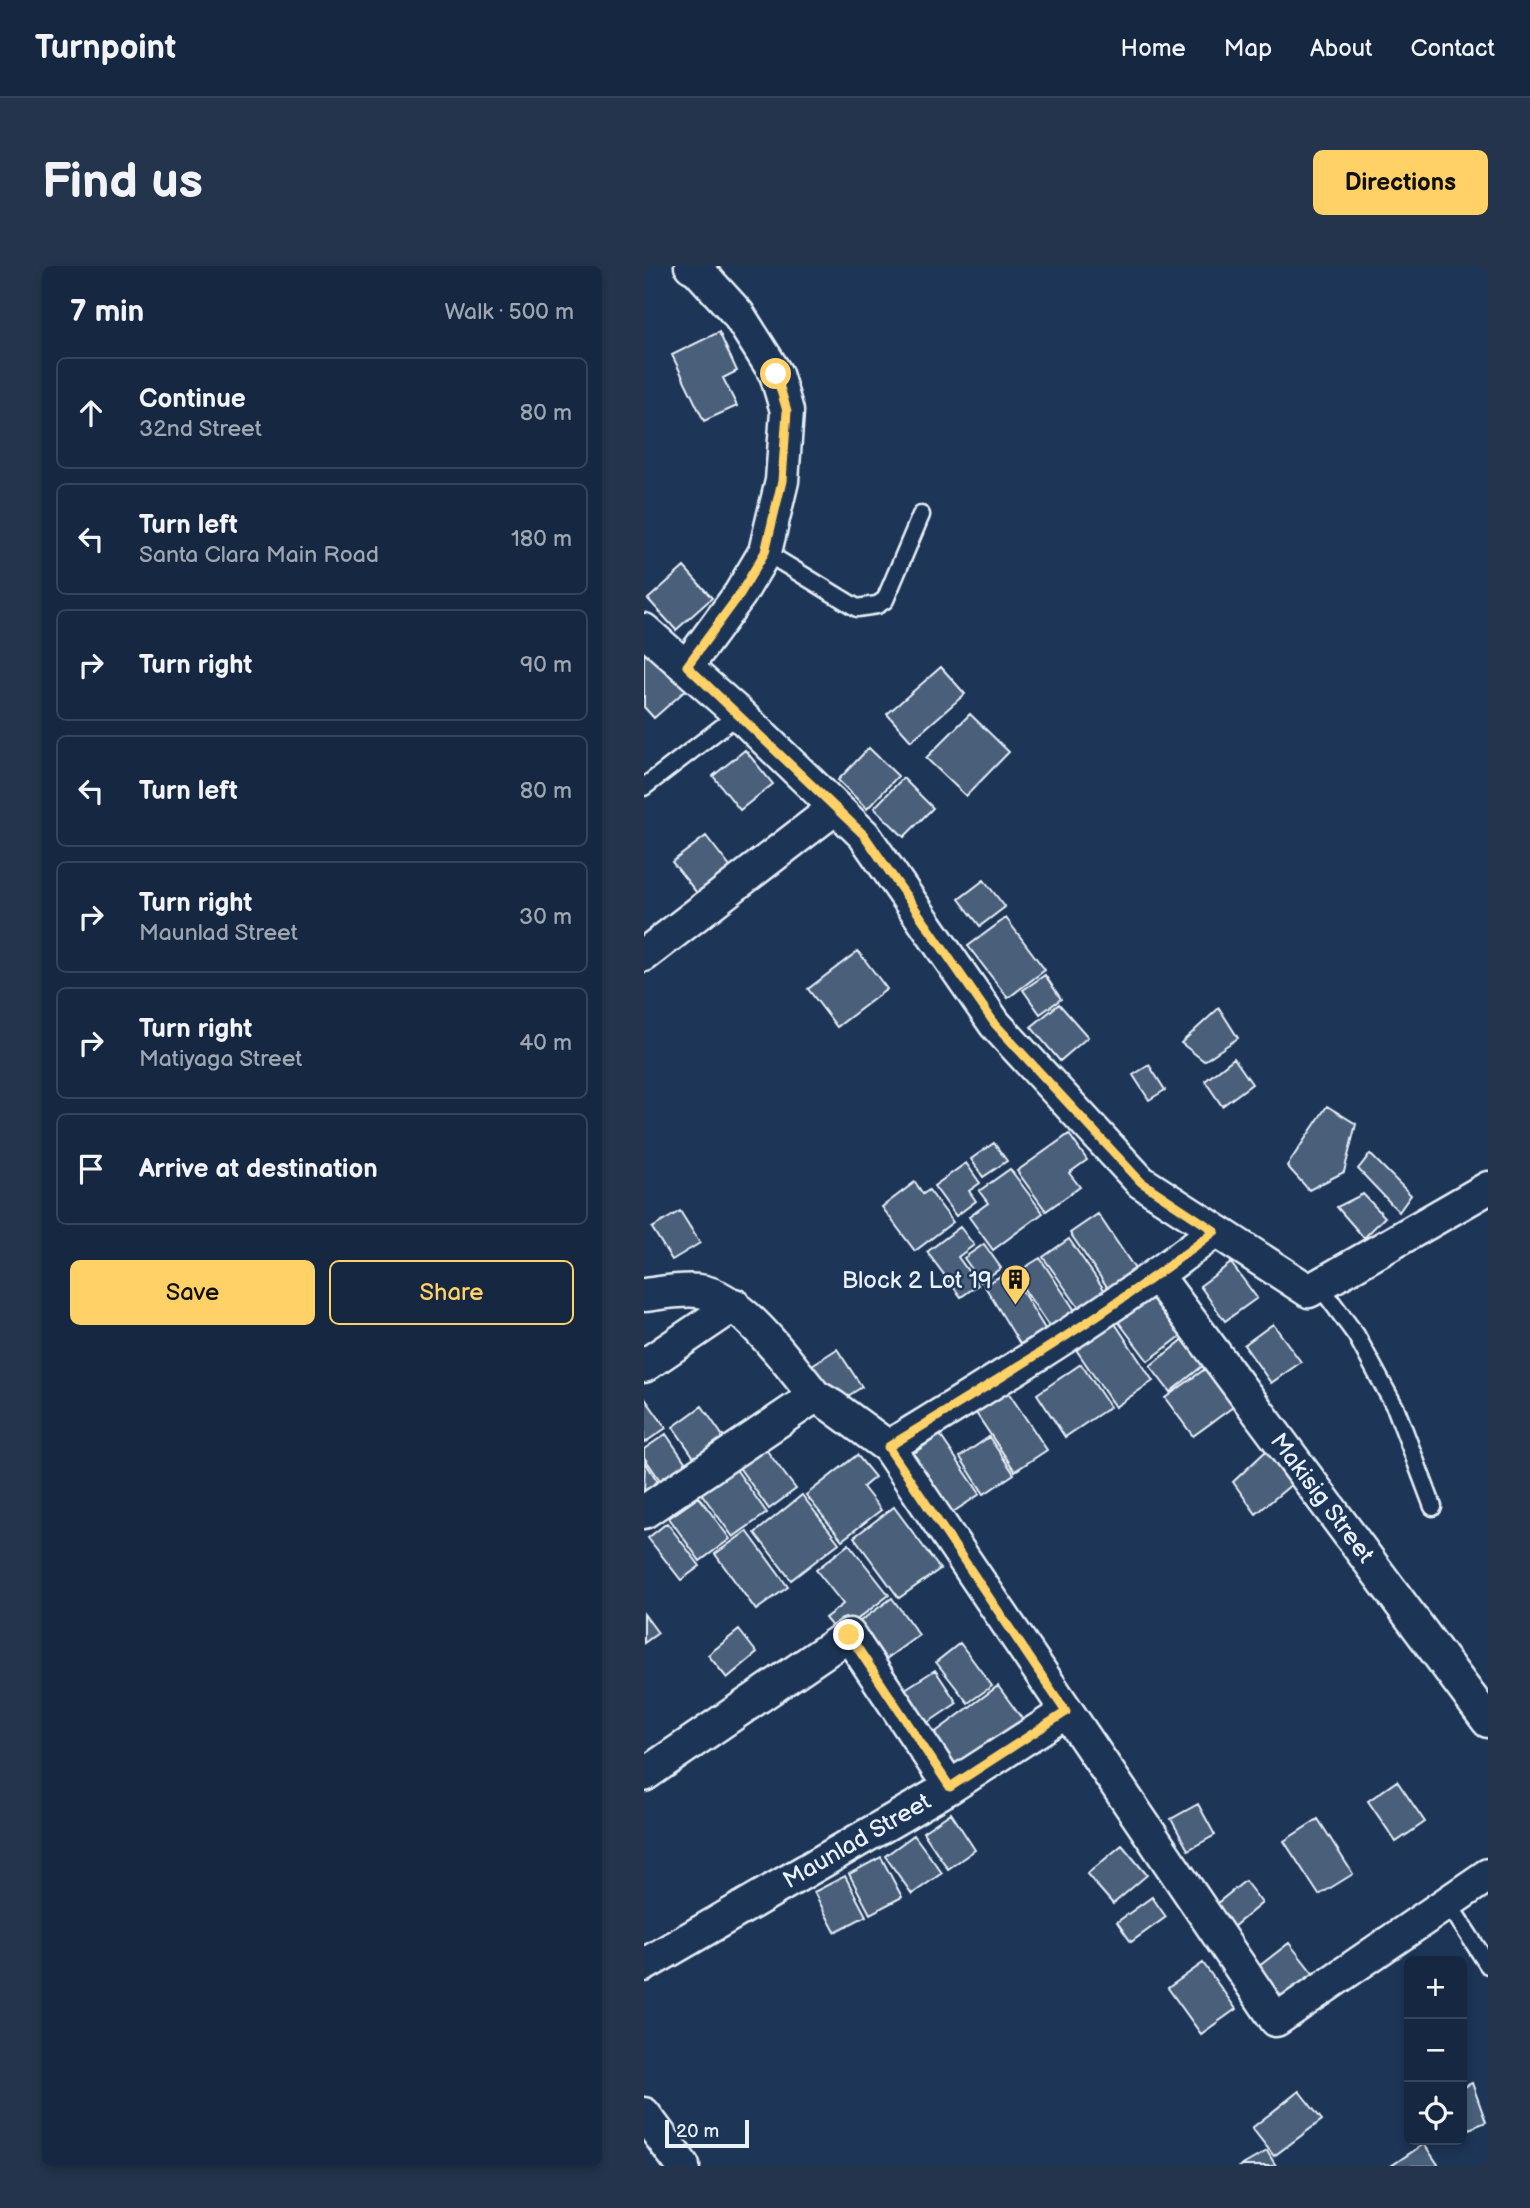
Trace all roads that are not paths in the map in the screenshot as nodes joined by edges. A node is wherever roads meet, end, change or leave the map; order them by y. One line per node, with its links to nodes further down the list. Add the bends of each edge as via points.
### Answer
1 (691, 266): 3 (street, via 738,314 776,374 787,411 782,481)
2 (921, 515): 3 (lane, via 885,600 877,605 857,608)
3 (765, 552): 5 (street)
4 (648, 639): 5 (street)
5 (687, 666): 6 (street)
6 (739, 714): 7 (lane); 8 (street)
7 (644, 787)
8 (835, 808): 9 (street); 11 (street, via 864,835 995,1024 1141,1182)
9 (644, 954)
10 (1488, 1188): 13 (street)
11 (1215, 1231): 12 (street); 13 (street, via 1309,1291)
12 (1157, 1276): 18 (street); 22 (street, Makisig Street)
13 (1320, 1286): 19 (lane, via 1356,1335 1396,1409)
14 (644, 1295): 15 (street, via 700,1291)
15 (734, 1305): 16 (street); 17 (street, via 769,1339)
16 (644, 1366)
17 (815, 1396): 18 (street); 20 (street)
18 (888, 1447): 21 (street)
19 (1433, 1507)
20 (644, 1512)
21 (1066, 1712): 24 (street, Maunlad Street); 26 (street, via 1276,2020)
22 (1488, 1721)
23 (644, 1775): 24 (street, via 849,1635)
24 (950, 1787): 27 (street, Maunlad Street)
25 (1488, 1875): 26 (street)
26 (1448, 1902): 28 (lane)
27 (644, 1965)
28 (1488, 1965)
29 (644, 2114): 30 (street)
30 (683, 2166)

